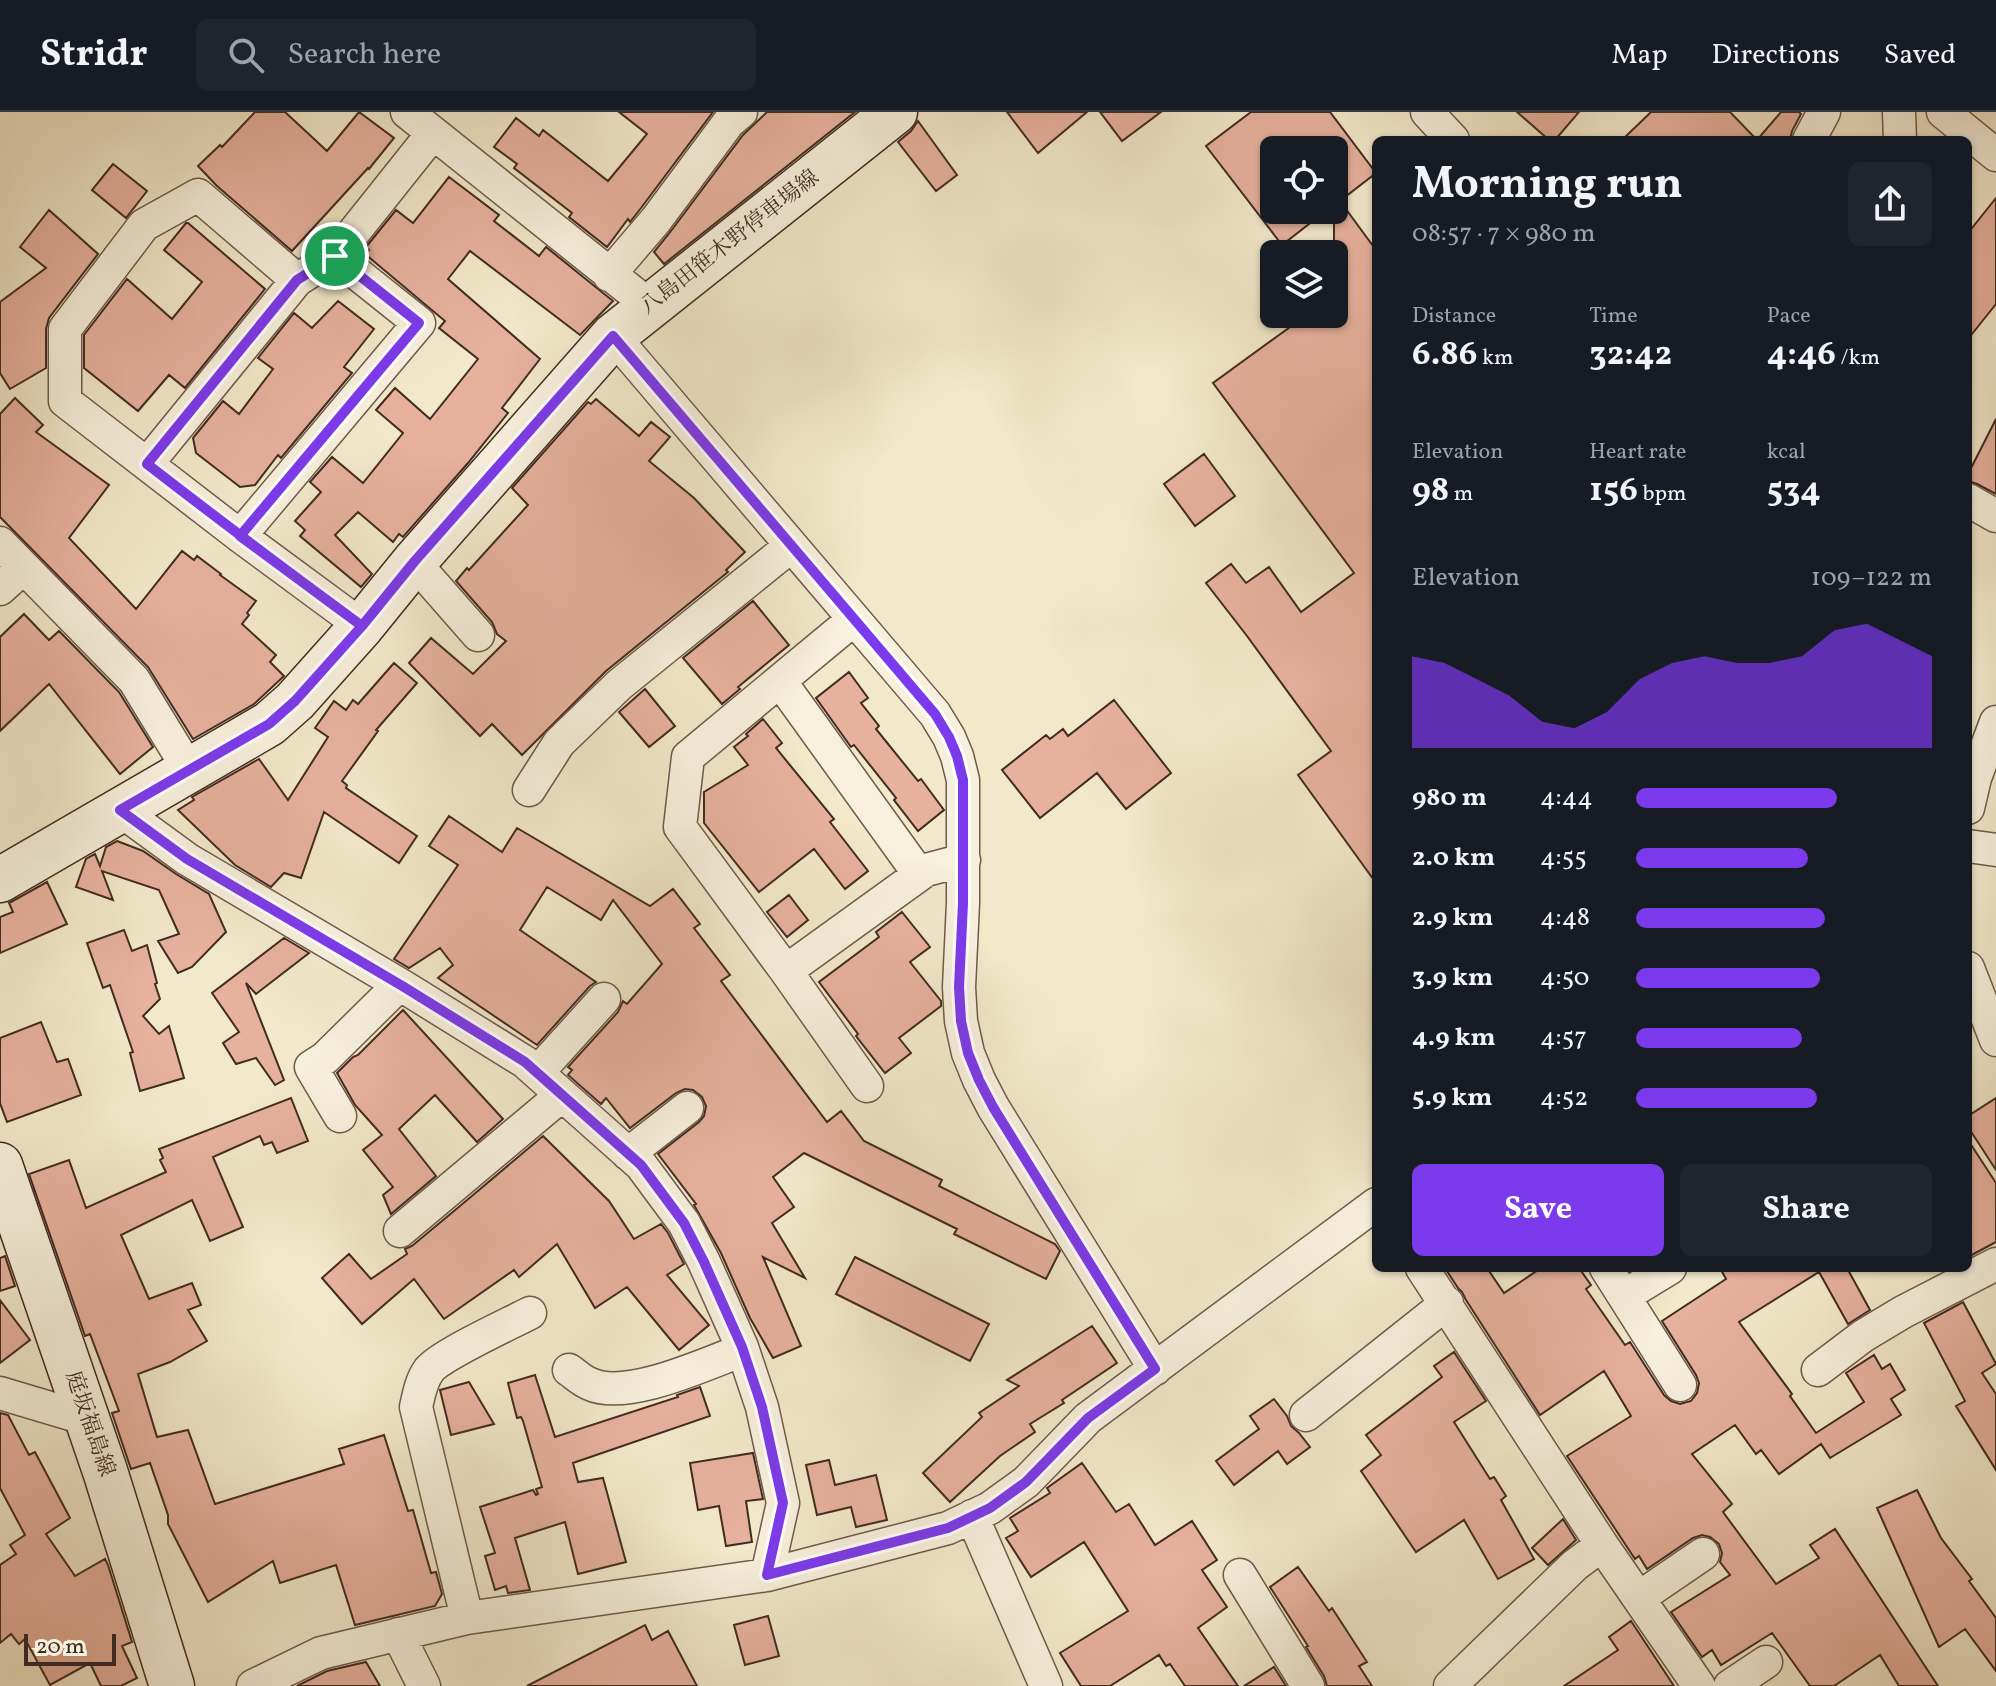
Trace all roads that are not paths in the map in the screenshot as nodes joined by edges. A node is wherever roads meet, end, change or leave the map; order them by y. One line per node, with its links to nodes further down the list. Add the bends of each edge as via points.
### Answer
1 (741, 112): 13 (street)
2 (895, 112): 15 (main road, 八島田笹木野停車場線)
3 (1427, 112): 8 (street)
4 (1824, 112): 9 (street)
5 (1899, 112): 10 (street)
6 (1943, 112): 11 (street)
7 (424, 120): 12 (street); 13 (street)
8 (1449, 136)
9 (1811, 136)
10 (1900, 136)
11 (1996, 155)
12 (335, 256): 14 (street); 20 (street, via 419,323)
13 (609, 275): 15 (street)
14 (297, 280): 17 (street); 17 (street, via 198,195 144,225 65,329 65,401)
15 (650, 306): 16 (main road, 八島田笹木野停車場線)
16 (613, 336): 22 (street); 23 (main road, 八島田笹木野停車場線)
17 (147, 464): 20 (street)
18 (1972, 502): 19 (street)
19 (1996, 516)
20 (240, 536): 27 (street)
21 (0, 543): 24 (street)
22 (791, 546): 26 (street); 33 (street, via 619,685 559,743)
23 (414, 562): 27 (main road, 八島田笹木野停車場線); 28 (street)
24 (23, 568): 25 (street); 31 (street, via 134,680)
25 (0, 589)
26 (853, 620): 29 (street); 37 (street, via 949,737 963,780)
27 (362, 626): 31 (main road, 八島田笹木野停車場線, via 269,724)
28 (478, 635)
29 (780, 681): 38 (street); 40 (street, via 688,757 680,827)
30 (1996, 722): 32 (street)
31 (189, 770): 34 (main road, 八島田笹木野停車場線)
32 (1972, 784)
33 (529, 790)
34 (120, 810): 39 (main road, 八島田笹木野停車場線); 42 (street, via 187,859)
35 (1972, 847): 36 (street)
36 (1996, 850)
37 (964, 860): 38 (street); 62 (street, via 959,987 968,1053 993,1107)
38 (919, 874): 40 (street)
39 (0, 880)
40 (786, 971): 46 (street)
41 (1972, 978): 44 (street)
42 (399, 985): 45 (street); 49 (street, via 311,1067)
43 (604, 999): 45 (street)
44 (1996, 1040)
45 (538, 1072): 47 (street)
46 (867, 1086)
47 (562, 1095): 50 (street); 53 (street)
48 (687, 1108): 50 (street)
49 (340, 1116)
50 (628, 1154): 61 (street, via 684,1223)
51 (0, 1165): 68 (main road, 庭坂福島線)
52 (1372, 1207): 62 (street)
53 (400, 1231)
54 (1996, 1264): 64 (street, via 1903,1312)
55 (1425, 1272): 59 (street)
56 (1609, 1272): 58 (street)
57 (1663, 1272): 58 (street)
58 (1624, 1296): 65 (street)
59 (1447, 1303): 67 (street); 70 (street)
60 (530, 1313): 75 (street, via 439,1362 420,1386 416,1407)
61 (743, 1350): 63 (street, via 617,1390 591,1385); 72 (street, via 783,1503)
62 (1155, 1369): 69 (street, via 1088,1418 1026,1482)
63 (569, 1370)
64 (1818, 1370)
65 (1680, 1385)
66 (0, 1393): 68 (street)
67 (1306, 1415)
68 (87, 1419): 78 (main road, 庭坂福島線)
69 (972, 1516): 72 (street, via 948,1528); 81 (street)
70 (1602, 1545): 74 (street); 83 (street)
71 (1703, 1554): 74 (street)
72 (767, 1575): 75 (street)
73 (1240, 1575): 82 (street)
74 (1640, 1597): 84 (street)
75 (467, 1618): 76 (street)
76 (398, 1634): 79 (street, via 321,1653); 80 (street)
77 (1766, 1662): 85 (street)
78 (172, 1686)
79 (253, 1686)
80 (424, 1686)
81 (1046, 1686)
82 (1308, 1686)
83 (1450, 1686)
84 (1699, 1686)
85 (1730, 1686)

